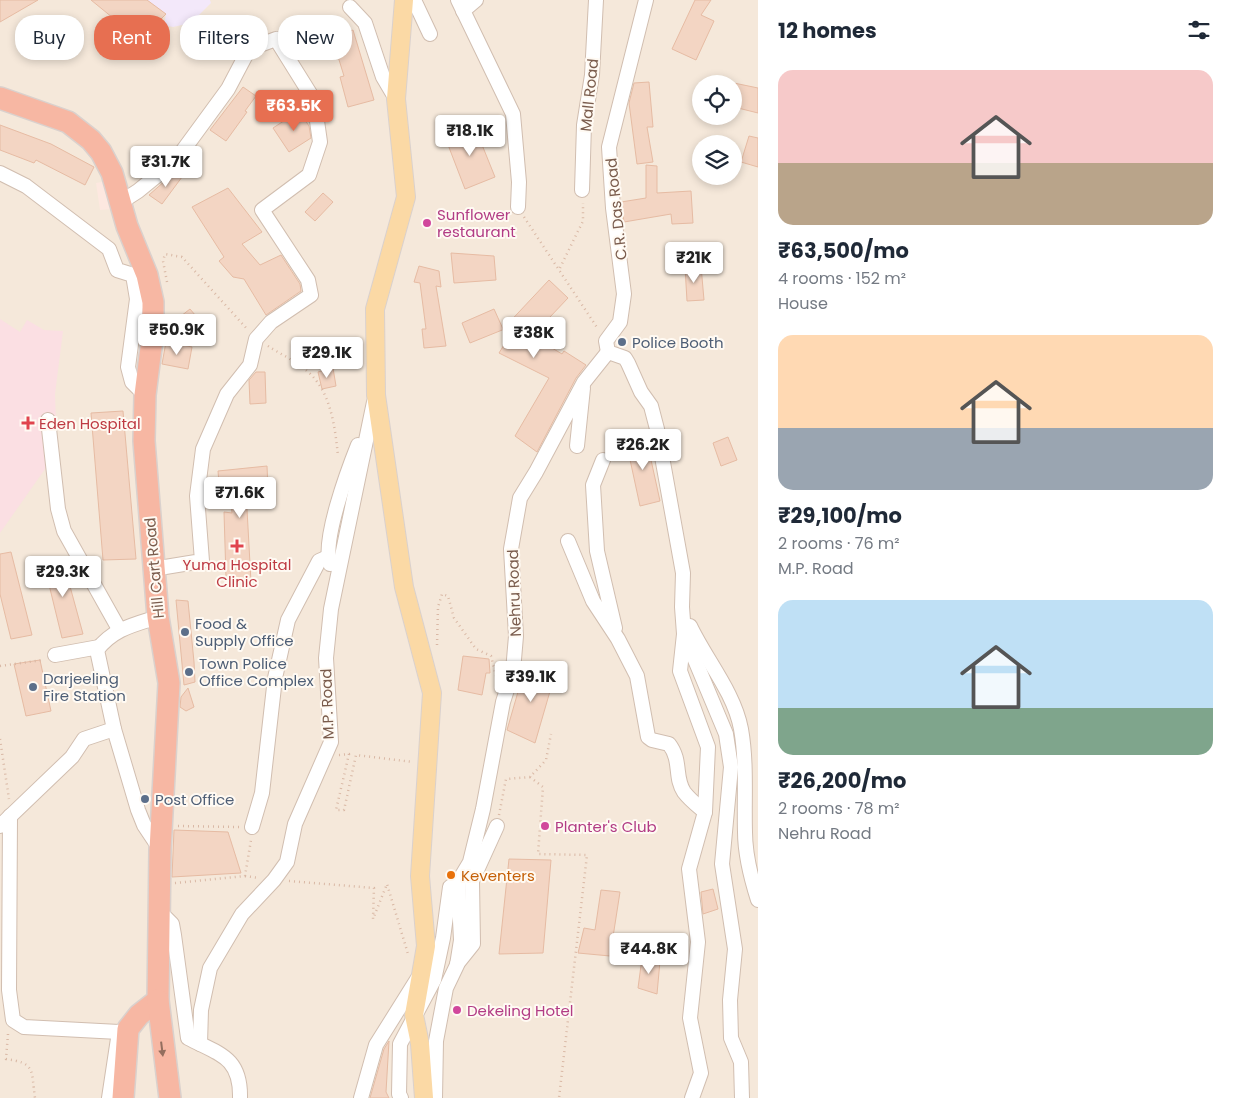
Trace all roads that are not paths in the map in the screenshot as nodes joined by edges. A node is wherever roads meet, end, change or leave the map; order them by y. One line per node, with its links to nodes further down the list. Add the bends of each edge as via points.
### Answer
1 (404, 0): 10 (main road)
2 (414, 0): 8 (street)
3 (476, 0): 6 (street)
4 (596, 0): 12 (street, Mall Road, via 592,75 584,125)
5 (646, 0): 15 (street, C.R. Das Road, via 609,147 624,294 620,322)
6 (460, 5): 14 (street, via 513,114)
7 (350, 7): 10 (street, via 365,23 383,77)
8 (430, 34)
9 (0, 98): 13 (highway, Hill Cart Road, via 68,122 80,130 107,162)
10 (396, 99): 18 (main road, via 406,196 375,309)
11 (0, 172): 17 (street, via 26,186 109,249 117,270 133,275 137,300 128,367 132,382)
12 (582, 190)
13 (121, 202): 17 (highway, Hill Cart Road, via 147,275 153,302 154,332); 24 (street, via 176,160 228,89 249,49 276,39 314,100 320,142 309,174 262,210 308,280 310,296 271,322 256,338 250,365 227,394 203,449 197,496 202,561)
14 (518, 207)
15 (609, 341): 16 (street, Nehru Road); 26 (street, via 624,358 651,406 683,573)
16 (584, 382): 20 (street); 40 (street, Nehru Road, via 520,498 511,550 516,636 514,671 503,702 470,862)
17 (145, 395): 24 (highway, Hill Cart Road, via 144,448)
18 (376, 395): 23 (street, via 343,485); 25 (street, M.P. Road); 44 (main road, via 404,587 432,693 420,876 426,946)
19 (48, 420): 28 (street, via 58,509 64,531)
20 (577, 446)
21 (602, 460): 30 (street, via 593,484 597,550)
22 (568, 541): 30 (street, via 593,601)
23 (328, 557): 25 (street); 38 (street, via 319,561 288,620 275,678 262,793)
24 (153, 569): 27 (highway, Hill Cart Road)
25 (334, 594): 48 (street, M.P. Road, via 326,658 331,742 295,824 286,862 242,914 210,968 201,1010)
26 (682, 607): 29 (street); 41 (street, via 736,710 741,728 745,834)
27 (158, 617): 28 (street); 39 (highway, Hill Cart Road, via 169,683)
28 (119, 629): 31 (street)
29 (684, 634): 34 (street, via 680,671 708,747); 58 (street, via 726,734 731,767 722,864 735,949 730,1000 731,1038 741,1062)
30 (618, 638): 34 (street, via 638,676 648,737 669,744 676,753 684,792)
31 (99, 647): 32 (street); 33 (street, via 97,650)
32 (55, 655)
33 (114, 729): 35 (street, via 84,739 72,757); 39 (street, via 144,825)
34 (704, 812): 57 (street, via 689,869 698,942 690,1018 702,1073)
35 (10, 816): 36 (street); 47 (street, via 9,990 13,1020 24,1027)
36 (0, 826)
37 (497, 826): 43 (street, via 472,881 473,944)
38 (252, 827)
39 (160, 850): 42 (highway, Hill Cart Road)
40 (458, 882): 43 (street, via 461,940); 46 (street, Nehru Road, via 450,887 444,938 434,980)
41 (758, 900)
42 (160, 912): 45 (highway, Hill Cart Road); 48 (street, via 172,924 188,1038)
43 (457, 964): 56 (street, via 446,988 436,1040)
44 (424, 968): 46 (main road); 53 (street, via 376,1045)
45 (158, 998): 47 (highway); 51 (highway, Hill Cart Road, one-way to 51)
46 (414, 1015): 54 (street, Nehru Road, via 400,1044); 55 (main road)
47 (123, 1031): 49 (street); 50 (highway)
48 (200, 1044): 52 (street, via 222,1054 233,1066 240,1080)
49 (109, 1098)
50 (123, 1098)
51 (170, 1098)
52 (240, 1098)
53 (361, 1098)
54 (401, 1098)
55 (424, 1098)
56 (435, 1098)
57 (692, 1098)
58 (742, 1098)

